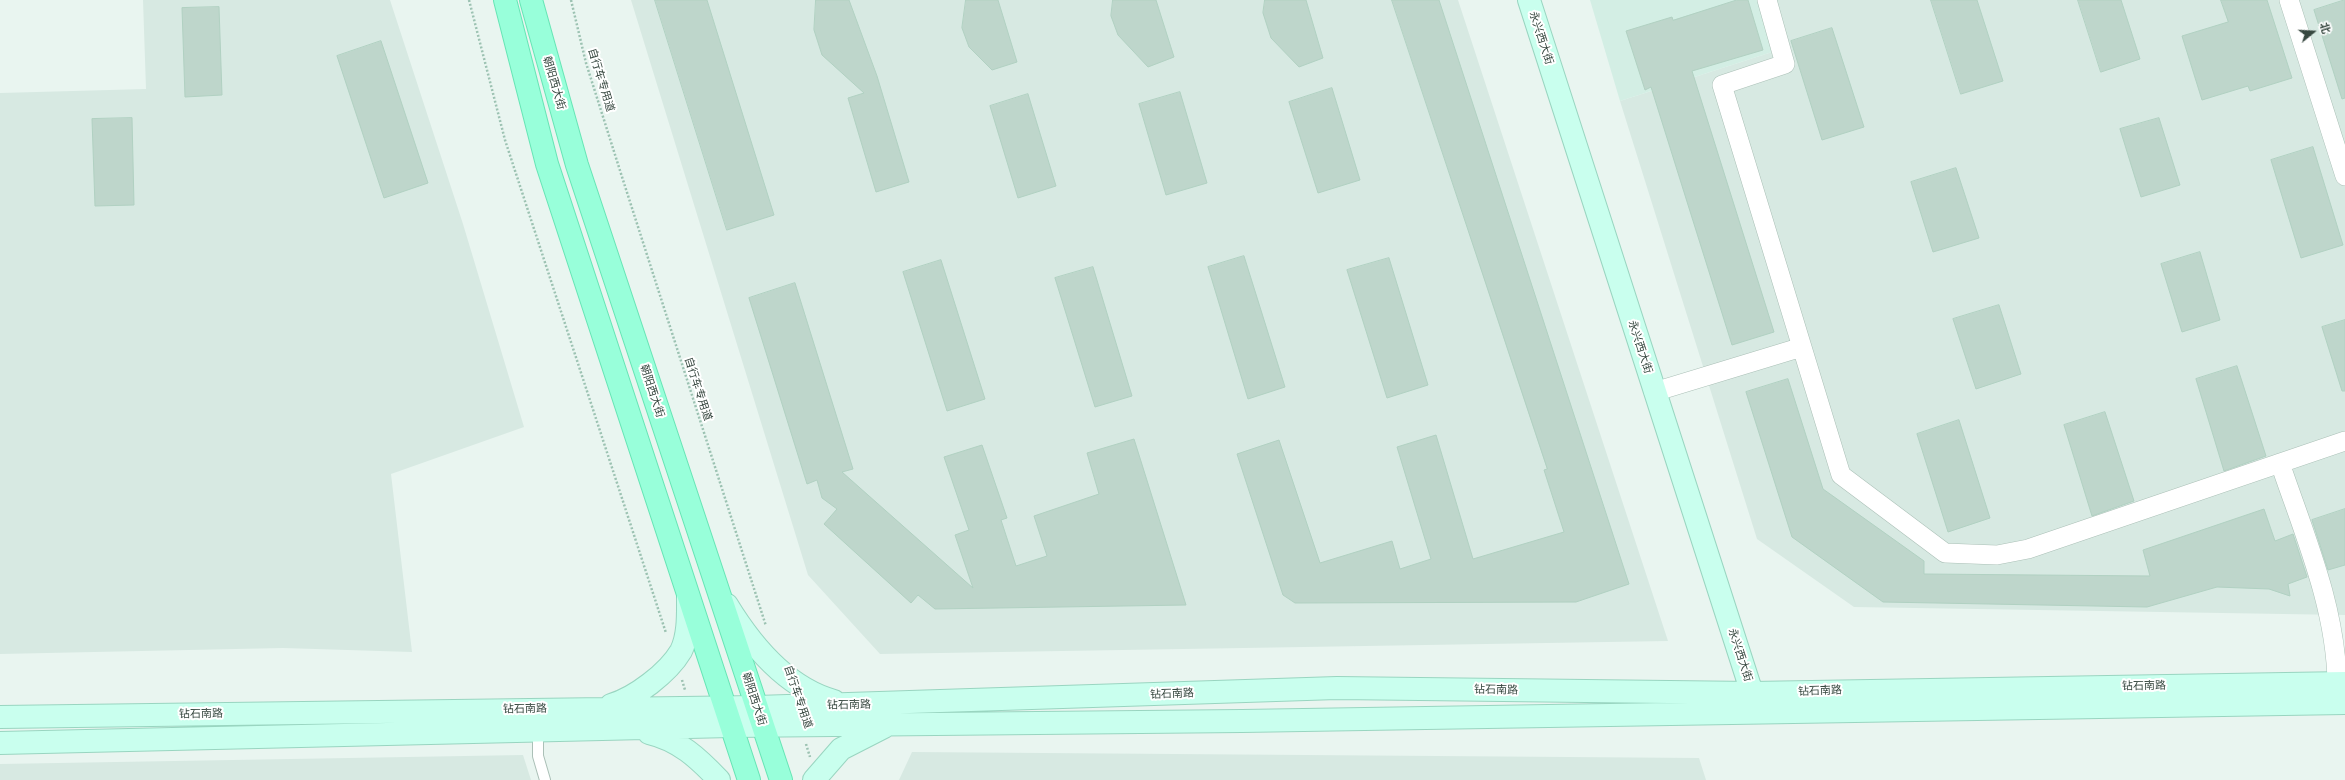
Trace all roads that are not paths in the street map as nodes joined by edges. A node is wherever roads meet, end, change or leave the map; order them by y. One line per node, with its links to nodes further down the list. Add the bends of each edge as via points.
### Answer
1 (505, 0): 12 (main road, via 547,164)
2 (531, 0): 11 (main road, 朝阳西大街, via 577,165)
3 (1529, 0): 8 (main road, 永兴西大街)
4 (1767, 0): 7 (street, via 1785,64 1722,85)
5 (2289, 0): 6 (street)
6 (2345, 176)
7 (1802, 347): 8 (street); 10 (street, via 1841,475 1945,553 1997,555 2028,549)
8 (1654, 392): 14 (main road, 永兴西大街)
9 (2345, 441): 10 (street)
10 (2280, 463): 13 (street, via 2324,592)
11 (718, 590): 16 (main road, via 742,630 782,673 816,696); 19 (main road, 朝阳西大街)
12 (688, 595): 17 (main road, via 688,624 681,650 674,659 653,681 634,695 622,702); 18 (main road)
13 (2341, 683): 14 (main road, 钻石南路)
14 (1752, 692): 16 (main road, 钻石南路, via 1337,688)
15 (2345, 704): 21 (main road, 钻石南路)
16 (847, 705): 19 (main road, 钻石南路)
17 (599, 708): 18 (main road, 钻石南路, via 691,707); 20 (main road, 钻石南路)
18 (728, 716): 19 (main road, 钻石南路); 22 (main road, 钻石南路); 28 (main road)
19 (760, 716): 21 (main road, 钻石南路, via 800,725); 29 (main road, 朝阳西大街)
20 (0, 717)
21 (891, 724): 25 (main road, via 841,749)
22 (628, 728): 23 (main road, 钻石南路); 27 (main road, via 675,742 693,753)
23 (538, 730): 24 (main road, 钻石南路); 26 (lane, via 538,756)
24 (0, 743)
25 (815, 778)
26 (545, 780)
27 (719, 780)
28 (749, 780)
29 (781, 780)

